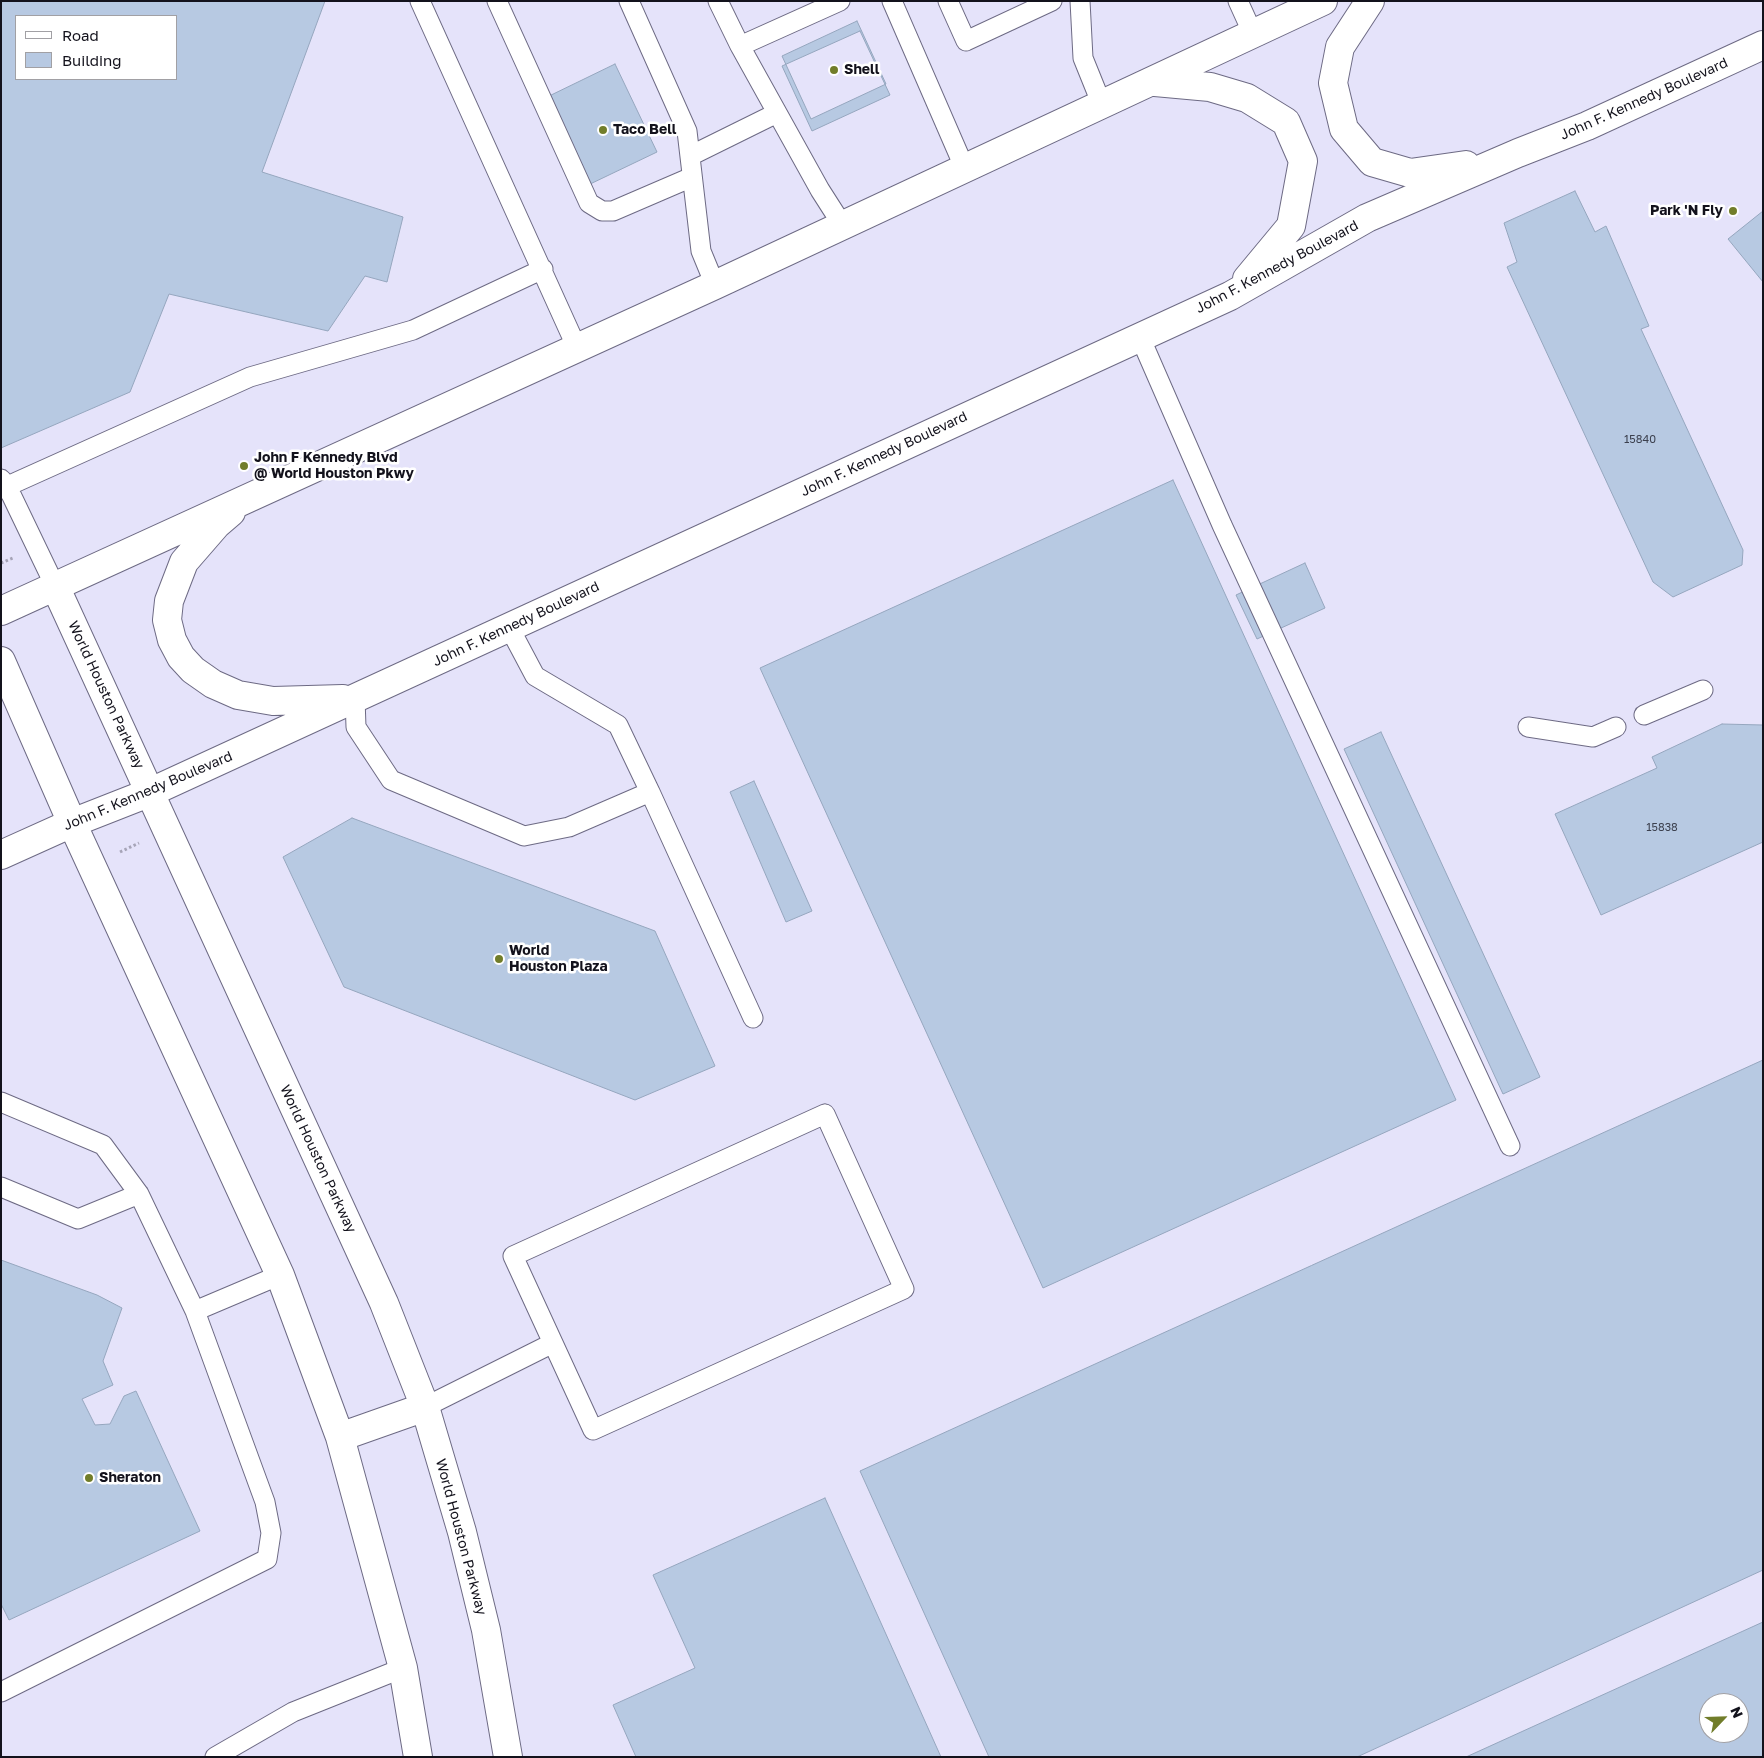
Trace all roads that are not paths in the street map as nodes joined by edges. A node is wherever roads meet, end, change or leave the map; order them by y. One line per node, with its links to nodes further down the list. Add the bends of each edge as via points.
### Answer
1 (420, 1): 24 (lane)
2 (497, 1): 22 (lane, via 589,203 602,211 613,211)
3 (629, 1): 20 (lane, via 686,131)
4 (718, 1): 15 (lane)
5 (840, 1): 15 (lane)
6 (892, 1): 21 (lane)
7 (948, 1): 8 (lane, via 966,41)
8 (1052, 1)
9 (1080, 1): 17 (lane, via 1084,58)
10 (1238, 1): 13 (lane)
11 (1323, 1): 13 (main road)
12 (1370, 1): 19 (main road, via 1340,47 1333,83 1344,129 1372,162 1410,173)
13 (1253, 34): 16 (main road)
14 (1763, 45): 19 (main road, John F. Kennedy Boulevard, via 1587,126)
15 (740, 46): 18 (lane)
16 (1153, 82): 17 (main road); 26 (main road, via 1210,87 1247,98 1286,122 1303,161 1291,226)
17 (1102, 105): 21 (main road)
18 (777, 113): 20 (lane); 23 (lane)
19 (1518, 153): 26 (main road, John F. Kennedy Boulevard, via 1367,218)
20 (690, 156): 22 (lane)
21 (965, 169): 23 (main road)
22 (692, 177): 25 (lane, via 701,251)
23 (843, 226): 25 (main road)
24 (543, 269): 28 (lane); 29 (lane, via 413,330 250,377)
25 (715, 285): 28 (main road)
26 (1230, 296): 27 (main road, John F. Kennedy Boulevard)
27 (1140, 337): 33 (main road, John F. Kennedy Boulevard); 46 (lane, via 1222,526)
28 (577, 348): 30 (main road)
29 (3, 485): 31 (lane)
30 (247, 498): 31 (main road); 36 (main road, via 217,524 184,562 169,601 167,620 181,657 213,684 238,695 273,701)
31 (55, 586): 32 (main road); 40 (main road, World Houston Parkway)
32 (1, 611)
33 (509, 627): 36 (main road, John F. Kennedy Boulevard); 41 (lane, via 535,676 618,724)
34 (1, 661): 42 (main road)
35 (1703, 690): 37 (lane)
36 (355, 698): 40 (main road, John F. Kennedy Boulevard); 41 (lane, via 356,727 391,780 524,836 569,827)
37 (1644, 715)
38 (1528, 727): 39 (lane, via 1593,737)
39 (1616, 727)
40 (151, 792): 42 (main road, John F. Kennedy Boulevard); 52 (main road, World Houston Parkway, via 384,1303)
41 (650, 792): 44 (lane)
42 (72, 823): 43 (main road, John F. Kennedy Boulevard); 49 (main road)
43 (1, 855)
44 (753, 1018)
45 (1, 1102): 48 (lane, via 103,1145)
46 (1510, 1146)
47 (1, 1187): 48 (lane, via 78,1219)
48 (139, 1194): 50 (lane)
49 (280, 1275): 50 (lane); 53 (main road)
50 (195, 1311): 55 (lane, via 265,1502 271,1533 267,1559)
51 (553, 1342): 51 (lane, via 513,1256 825,1114 904,1289 593,1430); 52 (lane)
52 (425, 1407): 53 (main road); 58 (main road, World Houston Parkway, via 482,1612)
53 (340, 1437): 54 (main road)
54 (402, 1668): 56 (lane, via 293,1712); 57 (main road)
55 (1, 1692)
56 (215, 1757)
57 (418, 1757)
58 (508, 1757)

